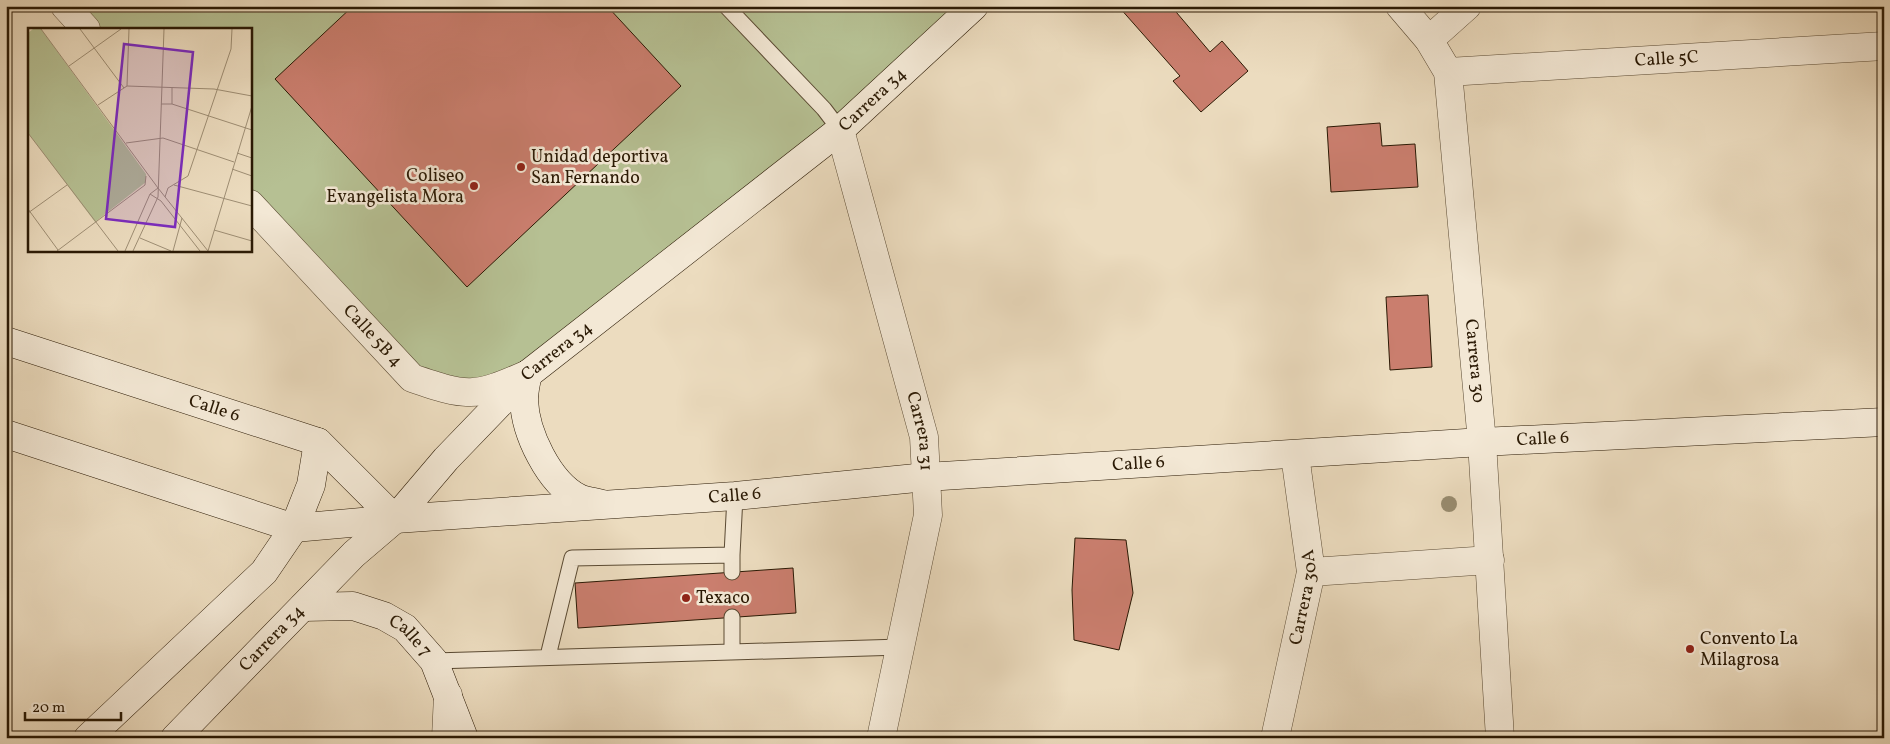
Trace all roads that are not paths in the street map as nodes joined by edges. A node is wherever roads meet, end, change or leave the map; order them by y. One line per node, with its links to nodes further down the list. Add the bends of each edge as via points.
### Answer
1 (65, 6): 6 (street)
2 (726, 6): 10 (lane)
3 (974, 6): 10 (street, Carrera 34)
4 (1400, 6): 7 (street, Carrera 30)
5 (1467, 6): 7 (street)
6 (85, 28)
7 (1429, 40): 9 (street, Carrera 30)
8 (1884, 46): 9 (street, Calle 5C)
9 (1448, 72): 17 (street, Carrera 30)
10 (840, 130): 13 (street, Carrera 34); 19 (street, Carrera 31, via 924,437)
11 (251, 205): 13 (street, Calle 5B 4, via 412,378 467,394 494,388)
12 (6, 341): 16 (street, Calle 6)
13 (528, 374): 21 (street, via 524,400 529,429 540,456 557,479 579,497); 22 (street, Carrera 34, via 446,459)
14 (1884, 422): 17 (street, Calle 6)
15 (6, 434): 23 (street, Calle 6)
16 (318, 442): 22 (street, Calle 6); 23 (street, via 311,485)
17 (1482, 442): 18 (street, Calle 6); 25 (street, Carrera 30)
18 (1295, 455): 19 (street, Calle 6); 27 (street, Carrera 30A)
19 (926, 477): 20 (street, Calle 6); 30 (street, Carrera 31, via 928,515)
20 (735, 496): 21 (street, Calle 6); 24 (lane)
21 (604, 505): 22 (street, Calle 6)
22 (395, 519): 23 (street, Calle 6); 28 (street, Carrera 34, via 354,554)
23 (294, 528): 35 (street, via 264,572)
24 (732, 555): 26 (lane); 32 (lane, via 572,558)
25 (1490, 560): 27 (street); 41 (street, Carrera 30)
26 (732, 572)
27 (1312, 572): 40 (street, Carrera 30A)
28 (303, 607): 33 (street, Calle 7, via 353,606 384,616 405,628); 36 (street, Carrera 34)
29 (732, 617): 31 (lane)
30 (901, 647): 31 (lane); 39 (street, Carrera 31)
31 (732, 652): 32 (lane)
32 (548, 656): 33 (lane)
33 (434, 661): 34 (street, Calle 7)
34 (448, 693): 37 (street); 38 (street, Calle 7)
35 (88, 738)
36 (175, 738)
37 (446, 738)
38 (464, 738)
39 (881, 738)
40 (1276, 738)
41 (1500, 738)

